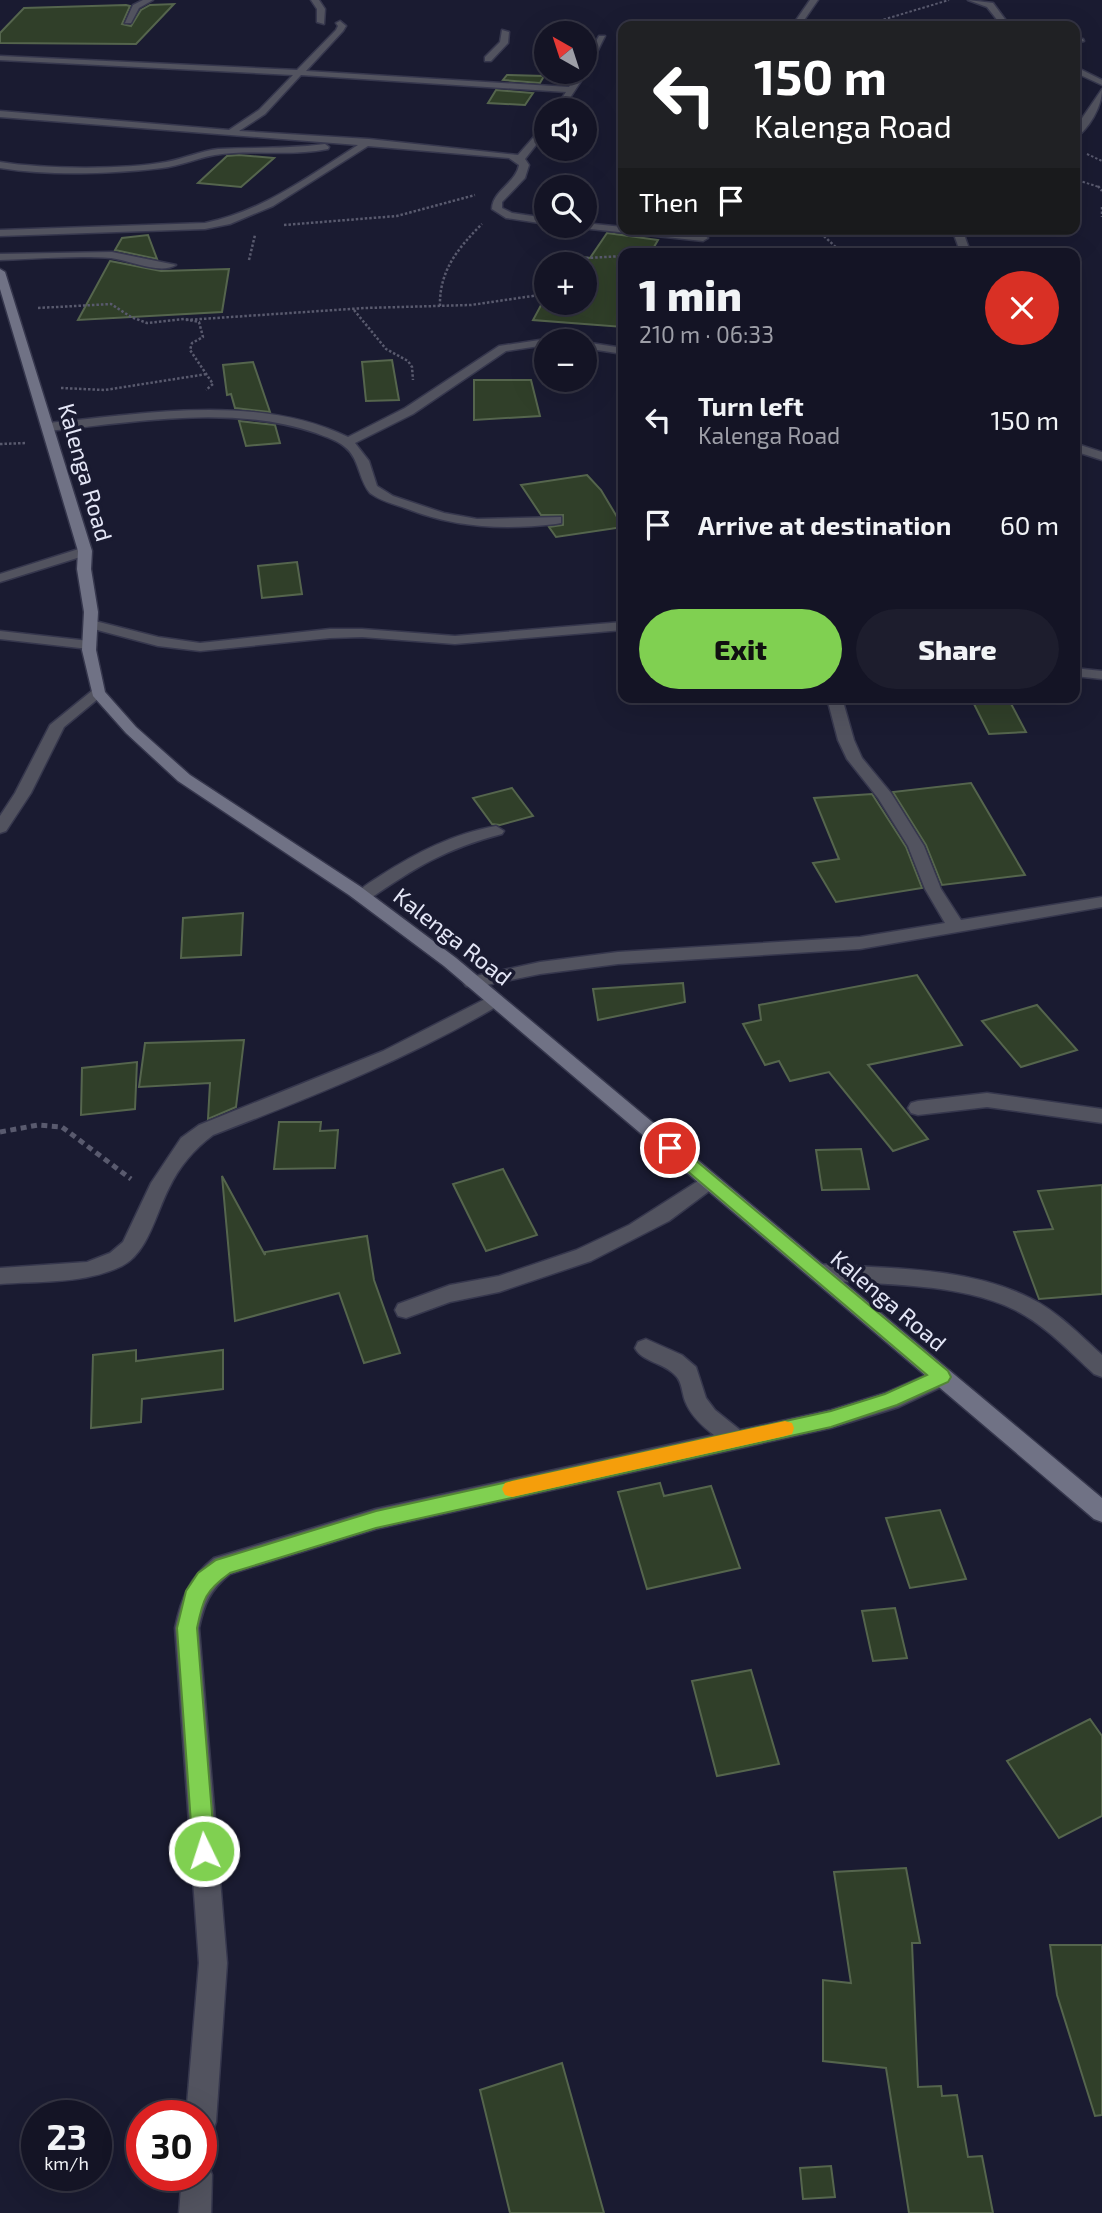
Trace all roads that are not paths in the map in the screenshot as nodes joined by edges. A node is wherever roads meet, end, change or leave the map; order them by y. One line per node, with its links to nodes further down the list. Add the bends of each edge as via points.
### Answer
1 (149, 0): 5 (street, via 136,7)
2 (316, 0): 8 (street)
3 (814, 0): 6 (street)
4 (972, 0): 7 (street, via 989,5)
5 (128, 21)
6 (799, 21)
7 (1002, 21)
8 (321, 22)
9 (340, 23): 16 (street, via 339,32)
10 (505, 32): 14 (street, via 504,43)
11 (601, 38): 12 (street)
12 (597, 46)
13 (0, 58): 16 (street)
14 (488, 59)
15 (1080, 71): 17 (street)
16 (300, 72): 19 (street); 27 (street, via 262,112)
17 (1102, 83)
18 (574, 84): 19 (street)
19 (570, 90): 21 (street)
20 (1102, 92): 24 (street)
21 (565, 98)
22 (0, 114): 27 (street)
23 (1080, 118): 24 (street)
24 (1088, 119): 25 (street); 26 (street)
25 (1102, 123)
26 (1080, 129)
27 (231, 132): 28 (street)
28 (349, 141): 29 (street); 32 (street, via 290,152 216,152 129,168)
29 (369, 142): 31 (street, via 501,153); 36 (street, via 257,211 213,225)
30 (534, 142): 31 (street)
31 (520, 159): 33 (street, via 522,176 497,201 497,209)
32 (0, 165)
33 (534, 220)
34 (597, 228): 35 (street)
35 (618, 231)
36 (0, 233)
37 (648, 235): 38 (street, via 705,243)
38 (709, 235)
39 (0, 257): 40 (street, via 113,255)
40 (171, 265)
41 (0, 272): 45 (main road, Kalenga Road)
42 (534, 344): 46 (street, via 503,348 410,411)
43 (597, 347): 44 (street)
44 (618, 350)
45 (48, 426): 46 (street, via 196,415 279,421 324,431); 50 (main road, Kalenga Road)
46 (347, 442): 49 (street, via 357,451 371,487 411,507 486,526)
47 (1080, 449): 48 (street)
48 (1102, 456)
49 (556, 520)
50 (85, 551): 51 (street); 52 (main road, Kalenga Road)
51 (0, 578)
52 (91, 624): 53 (street, via 197,646 349,632 444,640); 55 (main road, Kalenga Road)
53 (618, 626)
54 (0, 635): 55 (street)
55 (89, 645): 58 (main road, Kalenga Road)
56 (1080, 673): 57 (street)
57 (1102, 675)
58 (98, 693): 60 (street, via 58,725); 62 (main road, Kalenga Road, via 184,778)
59 (835, 703): 64 (street, via 855,760 885,796 916,846 933,889)
60 (0, 828)
61 (496, 831): 62 (street, via 452,843)
62 (362, 896): 65 (main road, Kalenga Road)
63 (1102, 902): 64 (street)
64 (956, 926): 65 (street, via 860,943 618,958)
65 (472, 982): 66 (main road, Kalenga Road)
66 (495, 1000): 69 (main road, Kalenga Road); 71 (street, via 390,1056 206,1130 188,1143 161,1183 131,1247 117,1259 88,1270)
67 (918, 1108): 68 (street, via 987,1100)
68 (1102, 1115)
69 (709, 1181): 70 (main road, Kalenga Road); 72 (street, via 677,1208 584,1255)
70 (817, 1272): 74 (street, via 975,1287 993,1293 1024,1305); 75 (main road, Kalenga Road)
71 (0, 1276)
72 (405, 1310)
73 (646, 1348): 76 (street, via 688,1373 696,1401 707,1417)
74 (1102, 1368)
75 (942, 1377): 76 (street, via 831,1419); 77 (main road, Kalenga Road)
76 (735, 1439): 78 (street, via 376,1519 223,1566 205,1579 193,1597 187,1628 213,1963)
77 (1102, 1512)
78 (203, 2100)
79 (196, 2191): 80 (street)
80 (195, 2213)

